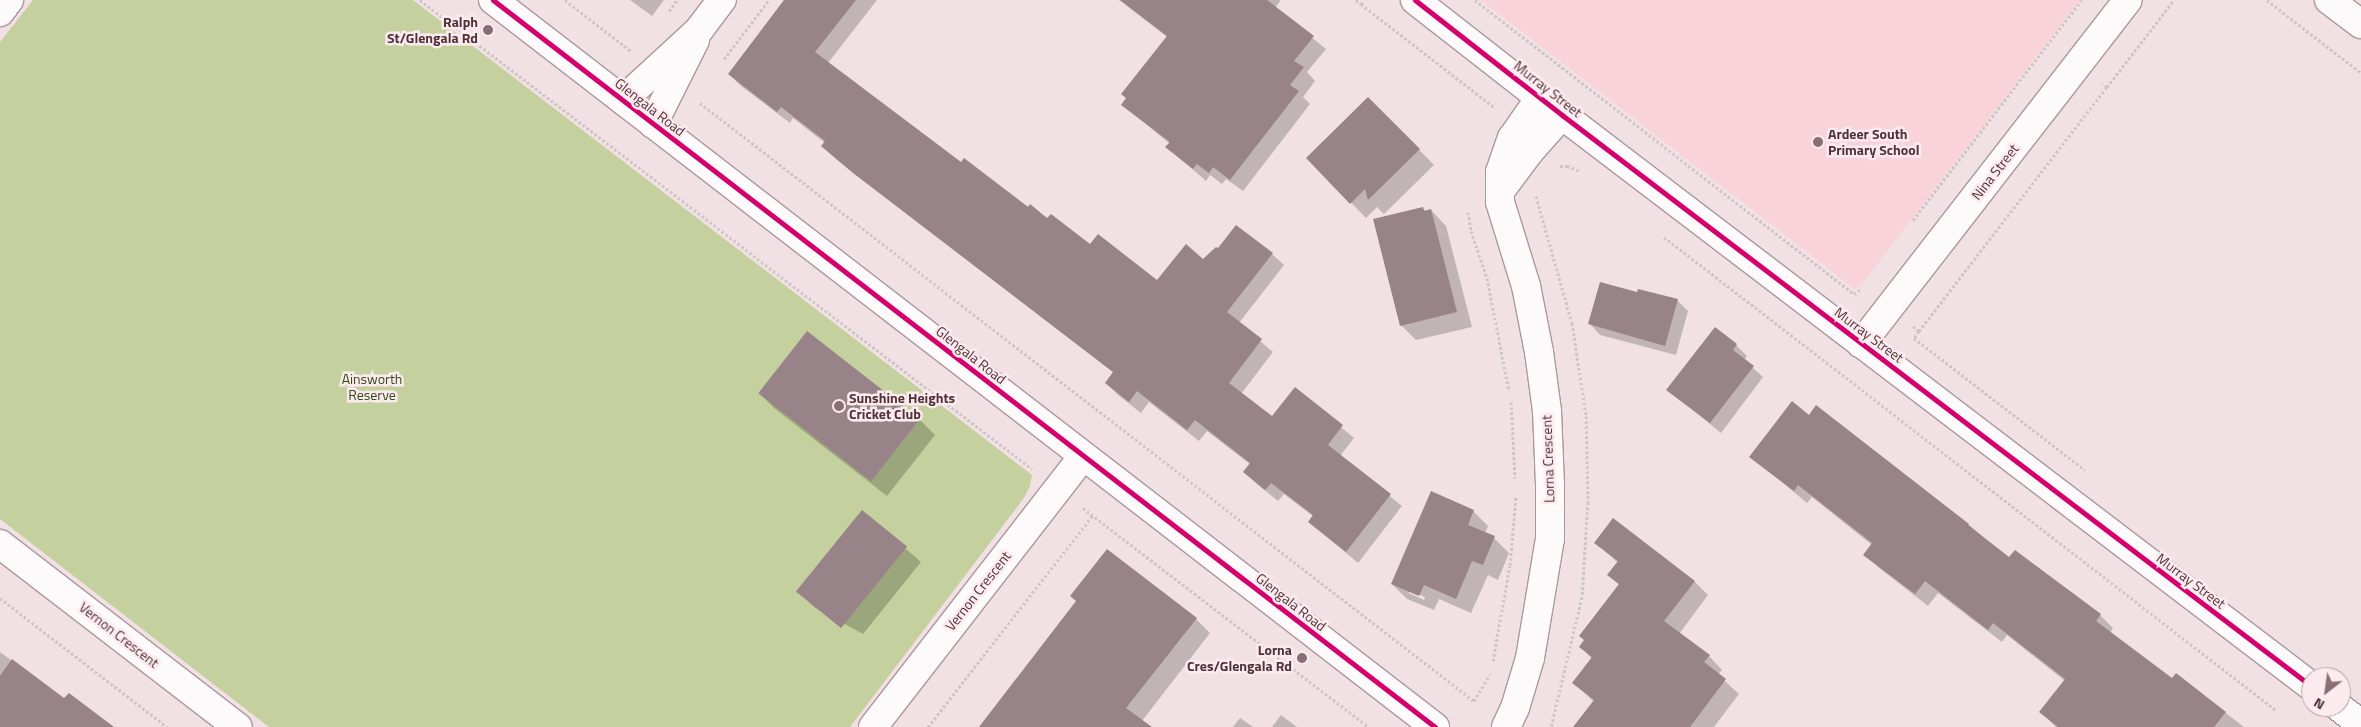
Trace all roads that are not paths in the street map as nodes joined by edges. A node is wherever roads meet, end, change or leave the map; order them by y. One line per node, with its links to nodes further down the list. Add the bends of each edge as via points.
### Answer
1 (9, 0): 7 (street)
2 (493, 0): 11 (street, Glengala Road)
3 (722, 0): 9 (street)
4 (1415, 0): 10 (street, Murray Street)
5 (2128, 0): 15 (street, Nina Street)
6 (2329, 0): 8 (street)
7 (0, 12)
8 (2361, 24)
9 (700, 30): 11 (street); 13 (street)
10 (1540, 98): 12 (street, Murray Street); 14 (street, Lorna Crescent, via 1505,153 1500,172)
11 (623, 100): 13 (street, Glengala Road)
12 (1562, 115): 14 (street); 15 (street, Murray Street)
13 (653, 124): 16 (street, Glengala Road)
14 (1500, 192): 24 (street, Lorna Crescent, via 1504,218 1526,286 1539,352 1547,411 1550,485 1550,539 1530,658 1516,708)
15 (1861, 344): 18 (street, Murray Street)
16 (1083, 456): 22 (street, Vernon Crescent); 23 (street, Glengala Road)
17 (0, 544): 21 (street, Vernon Crescent)
18 (2301, 678)
19 (2351, 716): 20 (street)
20 (2361, 724)
21 (238, 727)
22 (873, 727)
23 (1435, 727)
24 (1506, 727)

